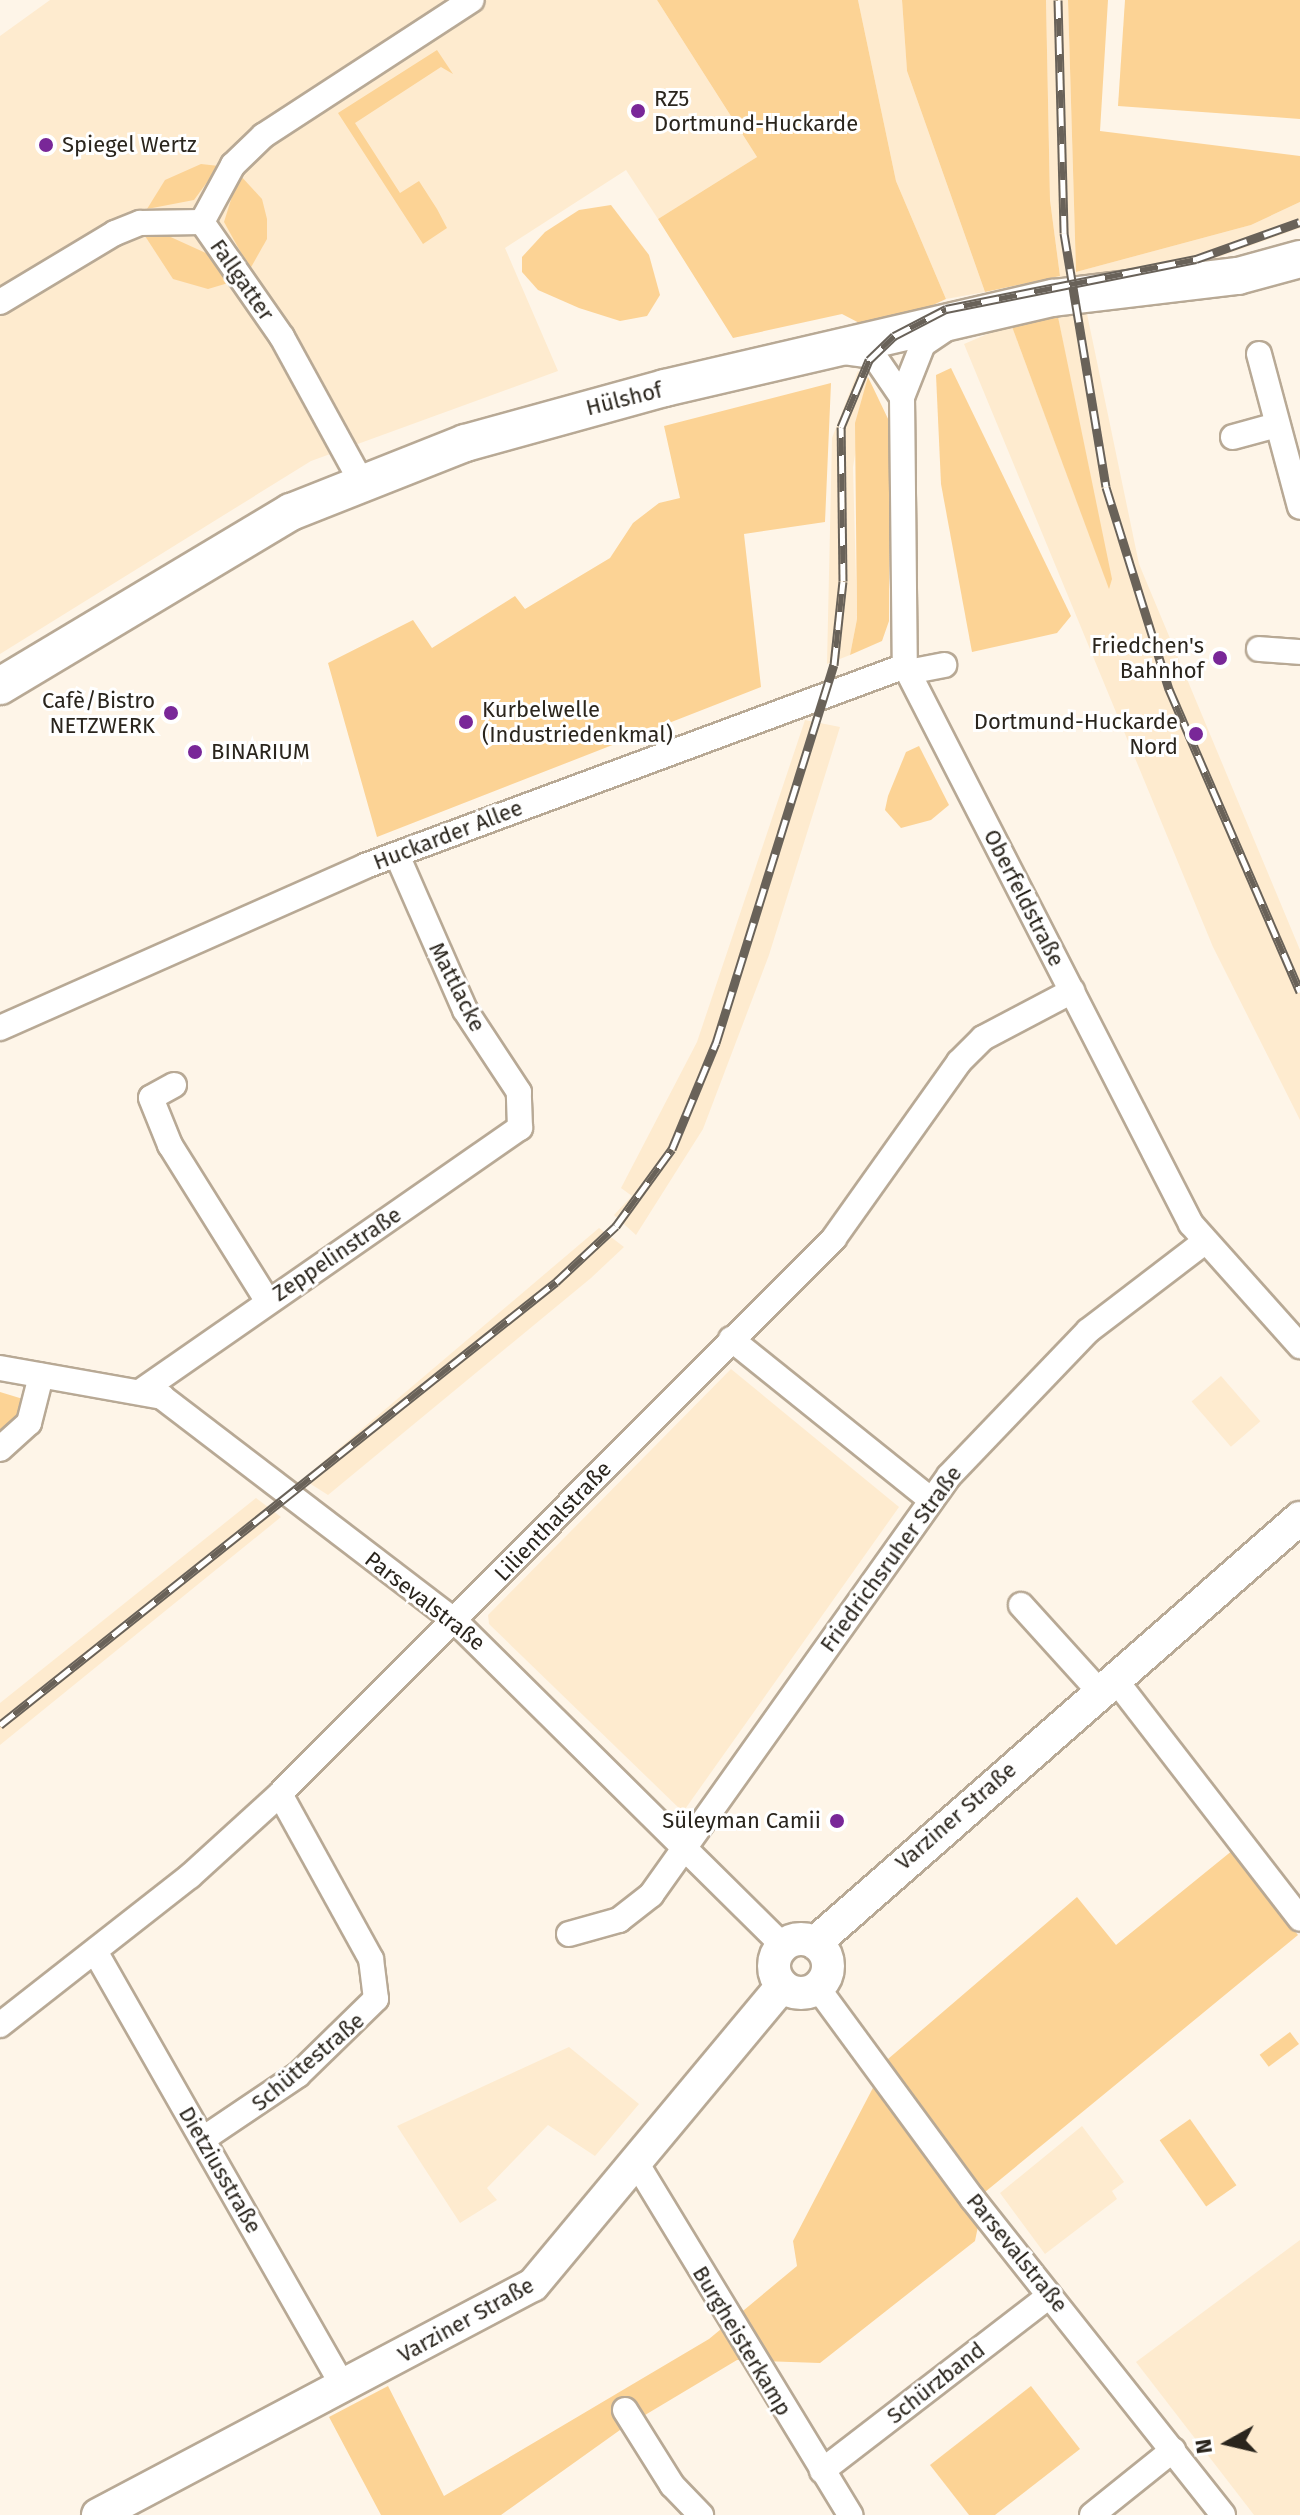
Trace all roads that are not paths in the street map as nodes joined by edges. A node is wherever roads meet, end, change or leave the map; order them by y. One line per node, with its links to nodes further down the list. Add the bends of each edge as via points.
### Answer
1 (472, 0): 2 (street, Fallgatter, via 263,136 233,165)
2 (202, 222): 4 (street, via 140,223); 11 (street, Fallgatter, via 282,337)
3 (1300, 259): 5 (main road, Hülshof, via 1238,276 1107,287)
4 (0, 302)
5 (955, 322): 6 (main road, Hülshof); 8 (street, Oberfeldstraße, via 923,344)
6 (834, 350): 8 (street, via 874,356); 11 (main road, Hülshof, via 528,424)
7 (1259, 354): 9 (street)
8 (902, 397): 16 (street, Oberfeldstraße)
9 (1277, 425): 10 (street); 12 (street)
10 (1233, 437)
11 (361, 481): 17 (main road, Hülshof, via 181,572)
12 (1300, 507)
13 (1259, 649): 14 (street)
14 (1300, 652)
15 (944, 665): 16 (street, Huckarder Allee)
16 (906, 669): 18 (street, Huckarder Allee); 19 (street, Oberfeldstraße)
17 (0, 686)
18 (397, 855): 20 (street, Huckarder Allee); 22 (street, Mattlacke, via 465,1010 519,1092)
19 (1072, 991): 23 (street, Oberfeldstraße); 25 (street, Lilienthalstraße, via 983,1038 959,1062 834,1238)
20 (0, 1028)
21 (174, 1085): 24 (street, via 151,1098 170,1145)
22 (525, 1116): 24 (street, Zeppelinstraße, via 508,1140)
23 (1203, 1243): 26 (street, Oberfeldstraße); 31 (street, Friedrichsruher Straße, via 1088,1331)
24 (267, 1300): 29 (street, Zeppelinstraße)
25 (731, 1339): 31 (street); 34 (street, Lilienthalstraße)
26 (1300, 1346)
27 (0, 1368): 28 (street, Parsevalstraße)
28 (41, 1376): 29 (street, Parsevalstraße); 30 (street, via 29,1423)
29 (144, 1389): 34 (street, Parsevalstraße)
30 (0, 1449)
31 (930, 1499): 37 (street, Friedrichsruher Straße)
32 (1300, 1518): 35 (street, Varziner Straße)
33 (1021, 1605): 35 (street)
34 (455, 1621): 36 (street, Lilienthalstraße); 37 (street, Parsevalstraße)
35 (1106, 1684): 38 (street); 40 (street, Varziner Straße)
36 (280, 1794): 42 (street, Lilienthalstraße); 46 (street, Schüttestraße, via 371,1959 376,1999 298,2075)
37 (685, 1843): 39 (street, Friedrichsruher Straße, via 637,1910); 41 (street, Parsevalstraße)
38 (1300, 1919)
39 (569, 1934)
40 (815, 1943): 41 (street); 44 (street, via 828,1966)
41 (783, 1946): 43 (street, via 774,1970)
42 (96, 1953): 45 (street, Lilienthalstraße); 46 (street, Dietziusstraße)
43 (782, 1986): 44 (street, via 798,1993); 47 (street, Varziner Straße)
44 (817, 1987): 48 (street, Parsevalstraße)
45 (0, 2025)
46 (203, 2139): 49 (street, Dietziusstraße)
47 (637, 2164): 49 (street, Varziner Straße, via 533,2285); 52 (street, Burgheisterkamp)
48 (1049, 2296): 51 (street, Parsevalstraße); 52 (street, Schürzband)
49 (344, 2387): 53 (street, Varziner Straße)
50 (625, 2410): 54 (street, via 672,2485)
51 (1173, 2450): 56 (street); 57 (street, Parsevalstraße)
52 (822, 2471): 55 (street, Burgheisterkamp)
53 (98, 2515)
54 (701, 2515)
55 (850, 2515)
56 (1092, 2515)
57 (1223, 2515)

